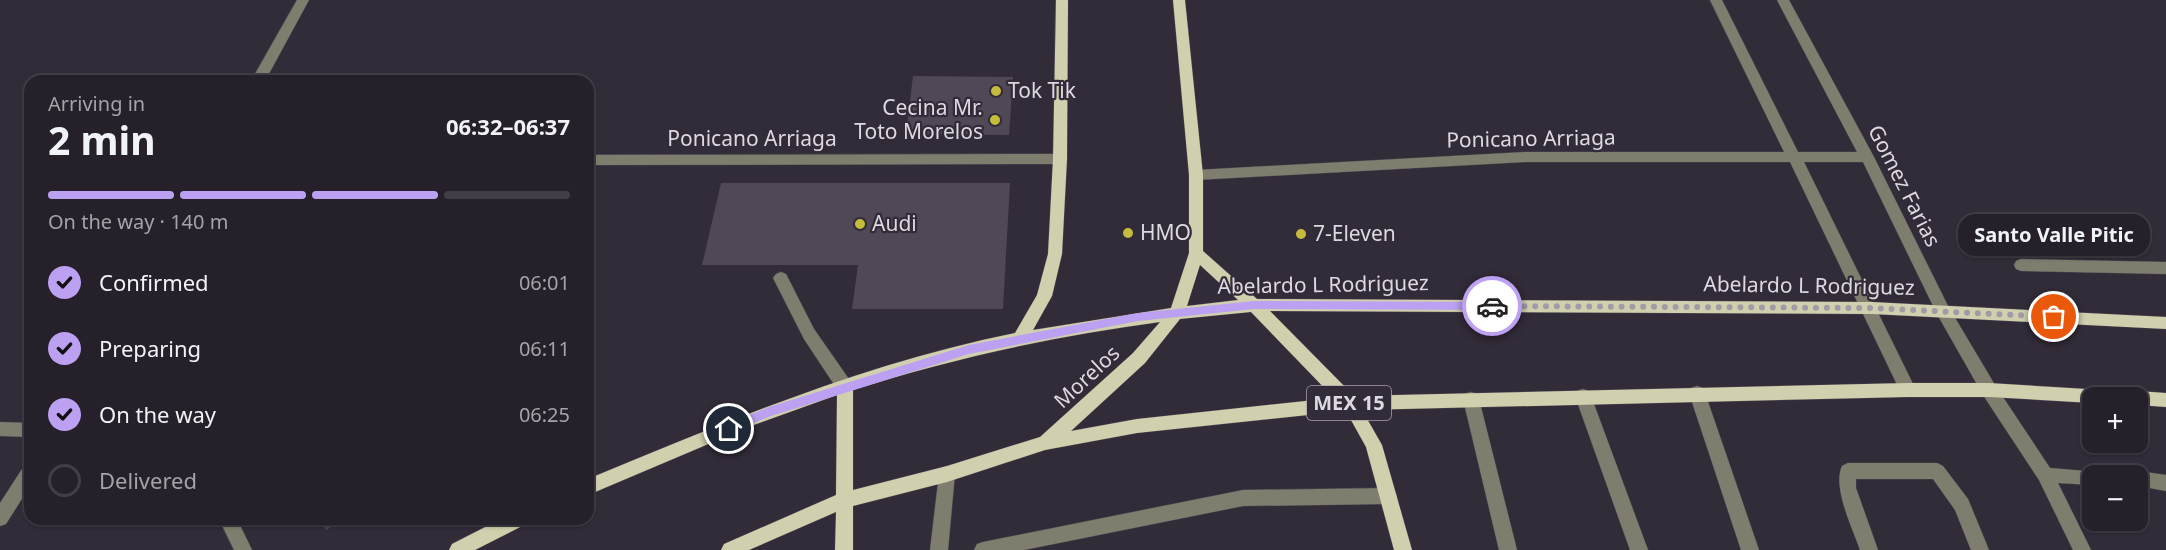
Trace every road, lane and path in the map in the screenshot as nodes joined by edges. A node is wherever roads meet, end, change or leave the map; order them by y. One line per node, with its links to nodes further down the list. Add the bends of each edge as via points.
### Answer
1 (303, 0): 6 (street)
2 (1062, 0): 9 (main road)
3 (1179, 0): 11 (main road)
4 (1716, 0): 7 (street)
5 (1783, 0): 8 (street, Gomez Farias)
6 (261, 75)
7 (1793, 157): 8 (street, Ponicano Arriaga); 11 (street, Ponicano Arriaga, via 1525,157); 17 (street)
8 (1867, 157): 18 (street, Gomez Farias)
9 (1060, 159): 10 (street, Ponicano Arriaga); 21 (main road, via 1055,254 1044,296)
10 (594, 160)
11 (1196, 176): 12 (main road)
12 (1196, 253): 16 (main road); 19 (main road)
13 (2021, 265): 14 (street)
14 (2166, 268)
15 (781, 278): 22 (street, via 809,333)
16 (1254, 305): 17 (main road, Abelardo L Rodriguez); 19 (main road, Abelardo L Rodriguez); 31 (main road)
17 (1872, 308): 18 (main road, Abelardo L Rodriguez); 23 (street)
18 (1942, 310): 20 (main road, Abelardo L Rodriguez); 24 (street, Gomez Farias)
19 (1177, 312): 21 (main road, Abelardo L Rodriguez); 34 (main road, Morelos, via 1139,358)
20 (2166, 323)
21 (1021, 338): 22 (main road, Abelardo L Rodriguez, via 969,349)
22 (845, 387): 41 (main road, Abelardo L Rodriguez, via 769,412); 43 (main road)
23 (1908, 390): 24 (main road, MEX 15); 25 (main road, MEX 15)
24 (1989, 390): 27 (main road, MEX 15); 36 (street, Gomez Farias)
25 (1697, 393): 26 (main road, MEX 15); 57 (street)
26 (1583, 396): 28 (main road, MEX 15); 56 (street)
27 (2082, 396)
28 (1471, 399): 31 (main road, MEX 15); 55 (street)
29 (2148, 399): 30 (main road)
30 (2166, 400)
31 (1350, 403): 34 (main road, MEX 15, via 1137,426); 42 (main road, via 1374,445)
32 (0, 429): 33 (street)
33 (24, 430)
34 (1045, 443): 35 (main road, MEX 15)
35 (947, 474): 43 (main road, MEX 15); 52 (street)
36 (2045, 475): 37 (street); 60 (street, Gomez Farias)
37 (2082, 477)
38 (24, 480): 44 (street)
39 (2148, 480): 40 (street)
40 (2166, 483)
41 (594, 485)
42 (1388, 496): 47 (street, via 1243,498); 54 (main road)
43 (844, 500): 50 (main road, MEX 15); 51 (main road)
44 (0, 518)
45 (231, 525): 48 (street)
46 (506, 525): 49 (main road)
47 (1032, 546): 53 (street)
48 (243, 550)
49 (458, 550)
50 (730, 550)
51 (844, 550)
52 (939, 550)
53 (983, 550)
54 (1403, 550)
55 (1508, 550)
56 (1640, 550)
57 (1750, 550)
58 (1869, 550): 59 (street, via 1848,488 1848,471 1937,471 1962,504)
59 (1980, 550)
60 (2082, 550)

